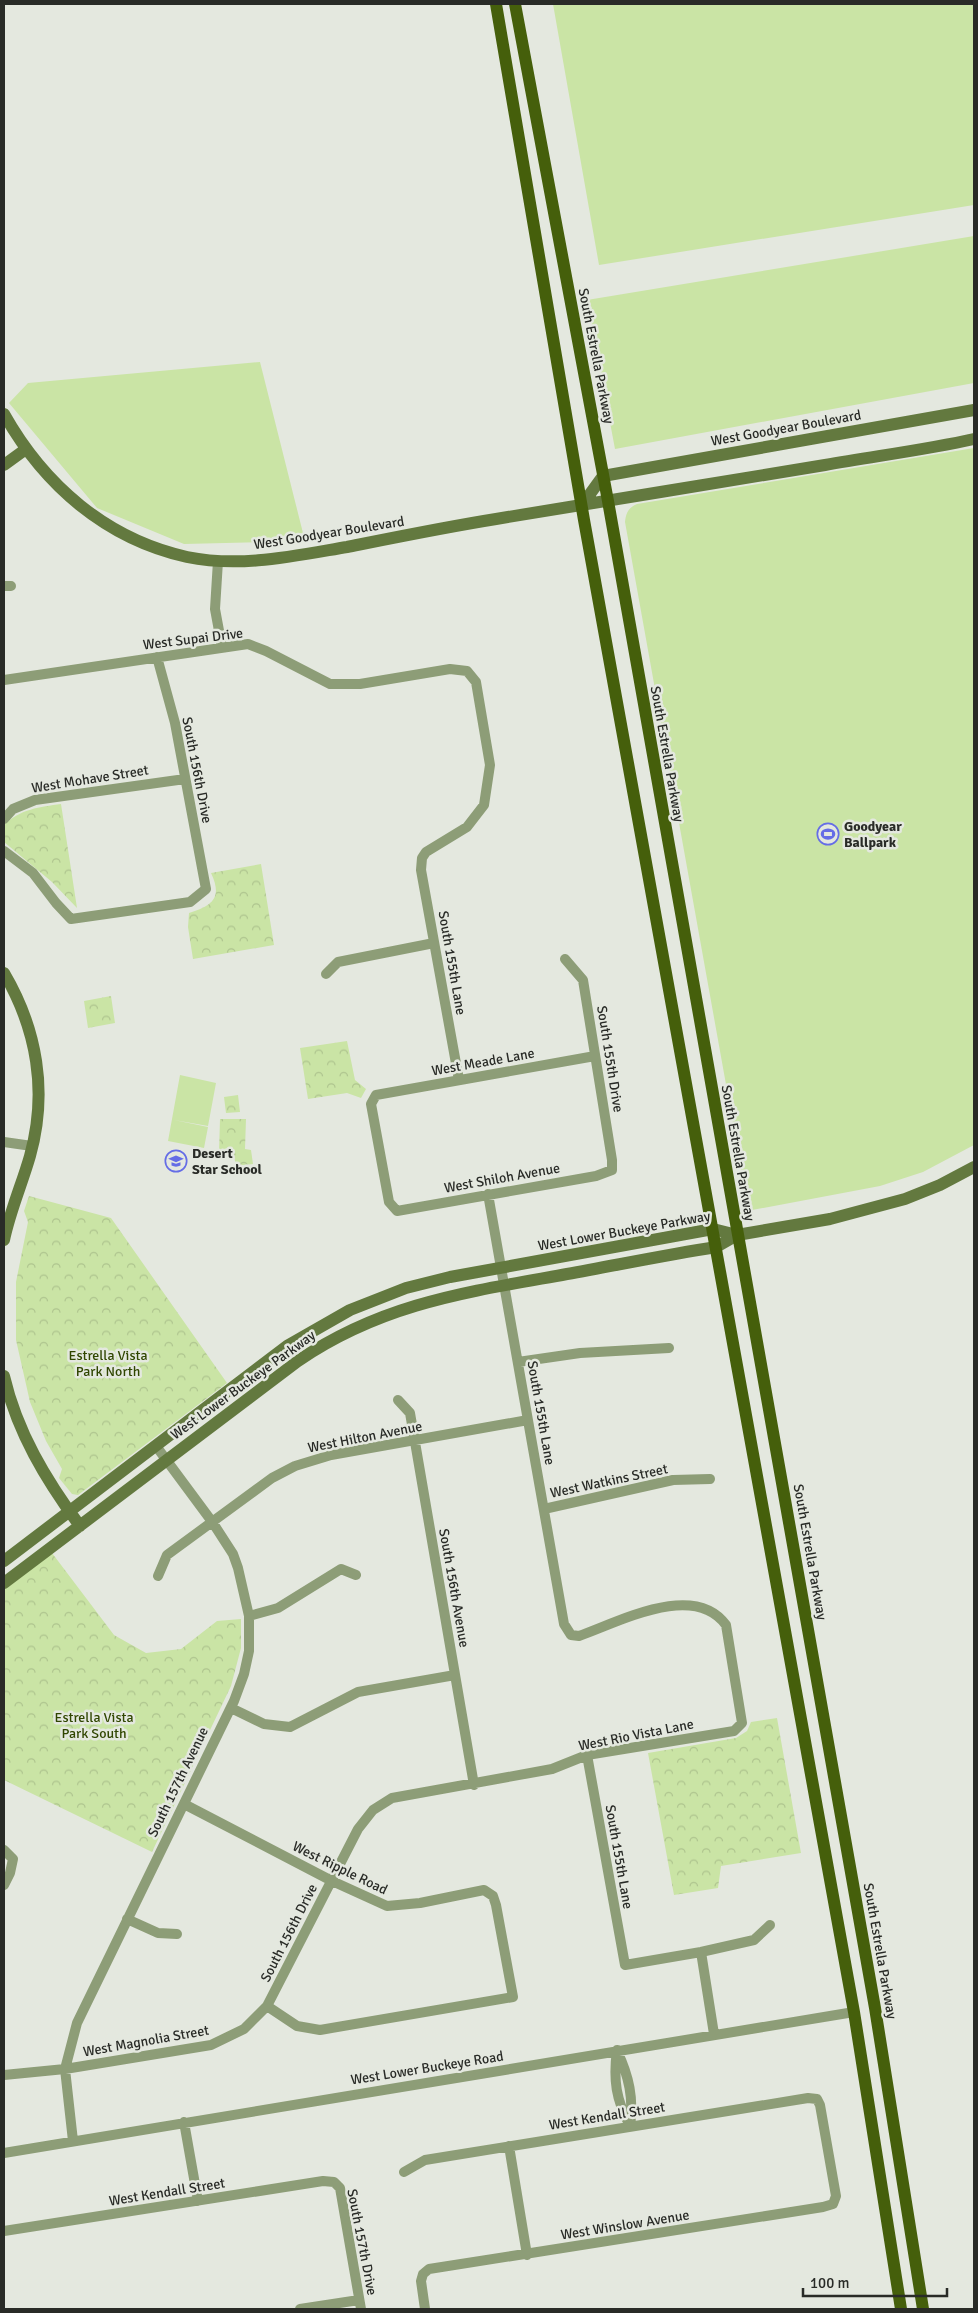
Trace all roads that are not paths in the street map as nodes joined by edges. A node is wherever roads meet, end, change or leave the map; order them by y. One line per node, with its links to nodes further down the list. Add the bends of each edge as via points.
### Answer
1 (496, 4): 10 (main road)
2 (515, 4): 8 (main road, South Estrella Parkway)
3 (974, 410): 8 (street, West Goodyear Boulevard)
4 (4, 414): 6 (street, West Goodyear Boulevard)
5 (974, 439): 9 (street)
6 (26, 449): 7 (street); 11 (street, West Goodyear Boulevard, via 60,490 102,522 148,545)
7 (4, 465)
8 (603, 476): 9 (main road, South Estrella Parkway); 10 (street)
9 (608, 501): 10 (street, West Goodyear Boulevard); 32 (main road, South Estrella Parkway)
10 (582, 505): 11 (street, West Goodyear Boulevard, via 301,556); 31 (main road)
11 (218, 561): 12 (street, via 216,609)
12 (222, 647): 13 (street, West Supai Drive); 18 (street, West Supai Drive, via 248,644 330,684 360,684 450,669 467,671 476,682 490,765 484,805 468,827)
13 (157, 657): 14 (street, West Supai Drive); 15 (street, South 156th Drive)
14 (4, 680)
15 (185, 779): 16 (street, West Mohave Street, via 34,800 13,809); 17 (street, South 156th Drive, via 206,889 190,902 71,919 33,873)
16 (4, 819)
17 (4, 851)
18 (426, 852): 19 (street, South 155th Lane, via 421,870)
19 (434, 943): 22 (street, via 338,962); 24 (street, South 155th Lane)
20 (565, 959): 23 (street, South 155th Drive, via 583,980)
21 (4, 973): 26 (street, via 28,1023 37,1062 39,1102)
22 (326, 974)
23 (595, 1056): 24 (street, West Meade Lane); 28 (street, South 155th Drive)
24 (459, 1080): 30 (street, West Meade Lane, via 376,1095 371,1104 389,1202)
25 (4, 1142): 26 (street)
26 (32, 1146): 33 (street)
27 (974, 1167): 32 (street, West Lower Buckeye Parkway, via 940,1185 881,1206 830,1219)
28 (612, 1170): 29 (street, West Shiloh Avenue, via 596,1176)
29 (488, 1194): 30 (street, West Shiloh Avenue); 35 (street, South 155th Lane)
30 (397, 1211)
31 (713, 1229): 32 (street, West Lower Buckeye Parkway); 34 (main road); 35 (street, West Lower Buckeye Parkway)
32 (737, 1235): 34 (street, West Lower Buckeye Parkway); 69 (main road, South Estrella Parkway)
33 (4, 1240)
34 (716, 1247): 36 (street, West Lower Buckeye Parkway); 70 (main road)
35 (501, 1268): 36 (street, South 155th Lane); 43 (street, West Lower Buckeye Parkway, via 423,1283 350,1310 287,1346)
36 (504, 1285): 38 (street, South 155th Lane); 44 (street, West Lower Buckeye Parkway, via 413,1305 359,1326 320,1346)
37 (669, 1348): 38 (street, via 580,1352)
38 (518, 1362): 41 (street, South 155th Lane)
39 (4, 1376): 47 (street, via 14,1414 28,1444)
40 (398, 1400): 42 (street, South 156th Avenue, via 410,1413)
41 (528, 1420): 42 (street, West Hilton Avenue); 46 (street, South 155th Lane)
42 (415, 1440): 48 (street, West Hilton Avenue, via 324,1457 295,1466 272,1478); 55 (street, South 156th Avenue)
43 (156, 1446): 44 (street, South 157th Avenue); 47 (street, West Lower Buckeye Parkway)
44 (167, 1460): 48 (street, South 157th Avenue); 49 (street, West Lower Buckeye Parkway)
45 (710, 1479): 46 (street, West Watkins Street, via 673,1480)
46 (544, 1509): 57 (street, South 155th Lane, via 564,1624 571,1635 579,1636 670,1605 698,1607 720,1616 726,1625)
47 (69, 1511): 49 (street); 50 (street, West Lower Buckeye Parkway)
48 (212, 1523): 52 (street, West Hilton Avenue, via 167,1555); 54 (street, South 157th Avenue, via 233,1554)
49 (80, 1526): 53 (street, West Lower Buckeye Parkway)
50 (4, 1561)
51 (356, 1575): 54 (street, via 341,1569 278,1608)
52 (158, 1576)
53 (4, 1583)
54 (249, 1616): 56 (street, South 157th Avenue, via 247,1663)
55 (455, 1674): 56 (street, via 358,1692 290,1727 264,1724); 59 (street, South 156th Avenue)
56 (231, 1708): 60 (street, South 157th Avenue)
57 (742, 1723): 58 (street, West Rio Vista Lane, via 734,1731)
58 (587, 1755): 59 (street, West Rio Vista Lane, via 552,1770); 67 (street, South 155th Lane, via 625,1964)
59 (474, 1785): 62 (street, South 156th Drive, via 392,1798 373,1810 358,1829)
60 (184, 1804): 62 (street, West Ripple Road); 64 (street, South 157th Avenue)
61 (4, 1850): 63 (street, via 13,1859)
62 (332, 1881): 68 (street, South 156th Drive); 68 (street, West Ripple Road, via 387,1906 484,1890 493,1896 496,1905 513,1997 320,2030 297,2026)
63 (4, 1885)
64 (127, 1919): 66 (street, via 158,1932); 73 (street, South 157th Avenue, via 77,2023)
65 (770, 1925): 67 (street, via 754,1940)
66 (177, 1934)
67 (701, 1952): 71 (street)
68 (267, 2006): 73 (street, West Magnolia Street, via 244,2028 211,2045)
69 (875, 2008): 70 (main road); 90 (main road, South Estrella Parkway)
70 (854, 2012): 71 (street, West Lower Buckeye Road); 89 (main road)
71 (714, 2034): 72 (street, West Lower Buckeye Road)
72 (617, 2050): 75 (street, West Lower Buckeye Road); 76 (street, via 614,2073 619,2106)
73 (65, 2069): 74 (street, West Magnolia Street); 77 (street, South 157th Avenue)
74 (4, 2076)
75 (184, 2122): 77 (street, West Lower Buckeye Road); 82 (street)
76 (630, 2126): 78 (street, West Kendall Street); 83 (street, West Kendall Street, via 817,2099 836,2196)
77 (74, 2141): 79 (street, West Lower Buckeye Road)
78 (509, 2146): 80 (street, West Kendall Street, via 425,2160); 85 (street)
79 (4, 2152)
80 (404, 2172)
81 (334, 2182): 82 (street, West Kendall Street); 86 (street, South 157th Drive, via 340,2188)
82 (198, 2201): 84 (street, West Kendall Street)
83 (832, 2204): 85 (street, West Winslow Avenue)
84 (4, 2231)
85 (527, 2254): 88 (street, West Winslow Avenue, via 430,2269 423,2274 421,2281)
86 (360, 2305): 87 (street)
87 (300, 2309)
88 (425, 2309)
89 (901, 2309)
90 (923, 2309)

